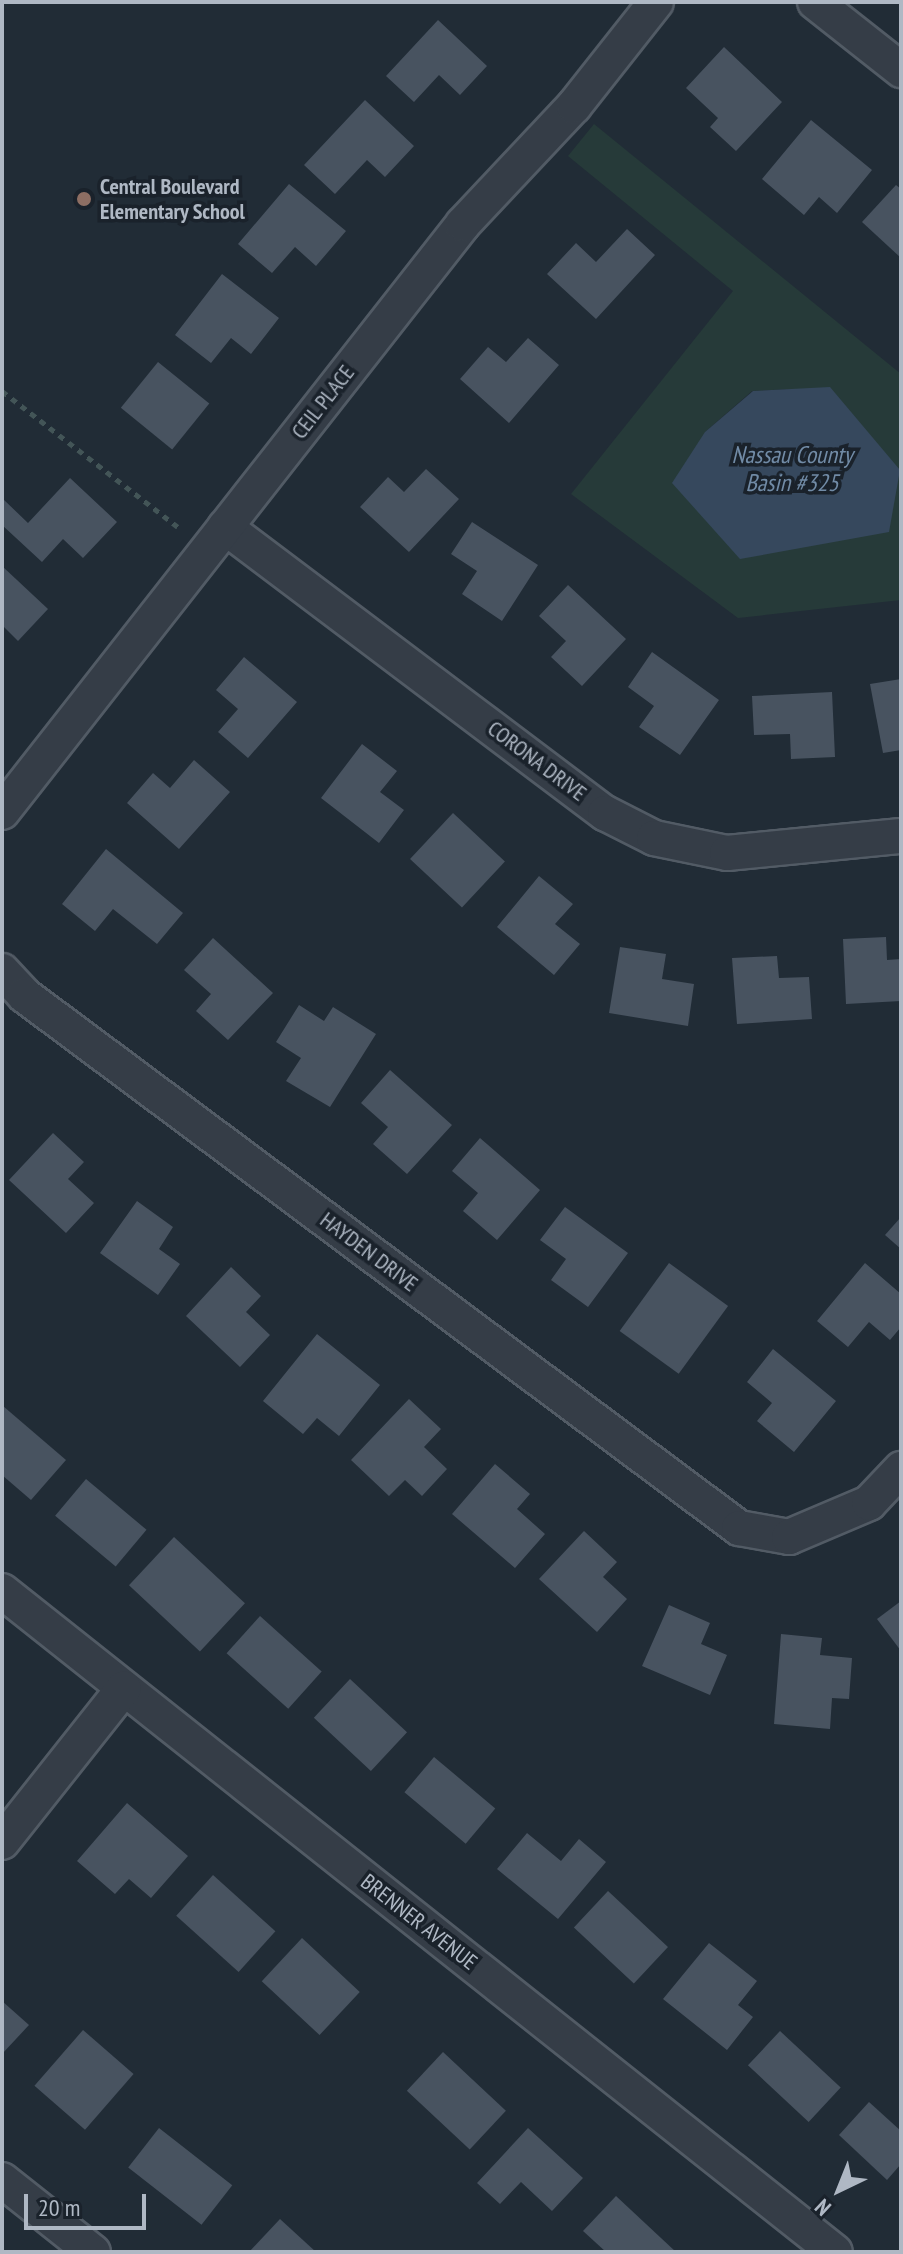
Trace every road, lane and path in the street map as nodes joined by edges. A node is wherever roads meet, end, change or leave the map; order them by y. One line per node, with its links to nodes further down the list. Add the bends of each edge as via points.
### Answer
1 (656, 2): 5 (street, CEIL PLACE, via 574,106 463,224)
2 (815, 2): 3 (street)
3 (901, 70)
4 (2, 391): 5 (path)
5 (216, 538): 6 (street, CEIL PLACE); 7 (street, CORONA DRIVE, via 605,813 654,838 727,853)
6 (2, 812)
7 (901, 836)
8 (2, 971): 9 (street, HAYDEN DRIVE, via 24,995 739,1528 789,1537 869,1503)
9 (901, 1469)
10 (2, 1591): 11 (street, BRENNER AVENUE)
11 (124, 1688): 12 (street); 15 (street, BRENNER AVENUE)
12 (2, 1842)
13 (2, 2180): 14 (street)
14 (93, 2252)
15 (835, 2252)

